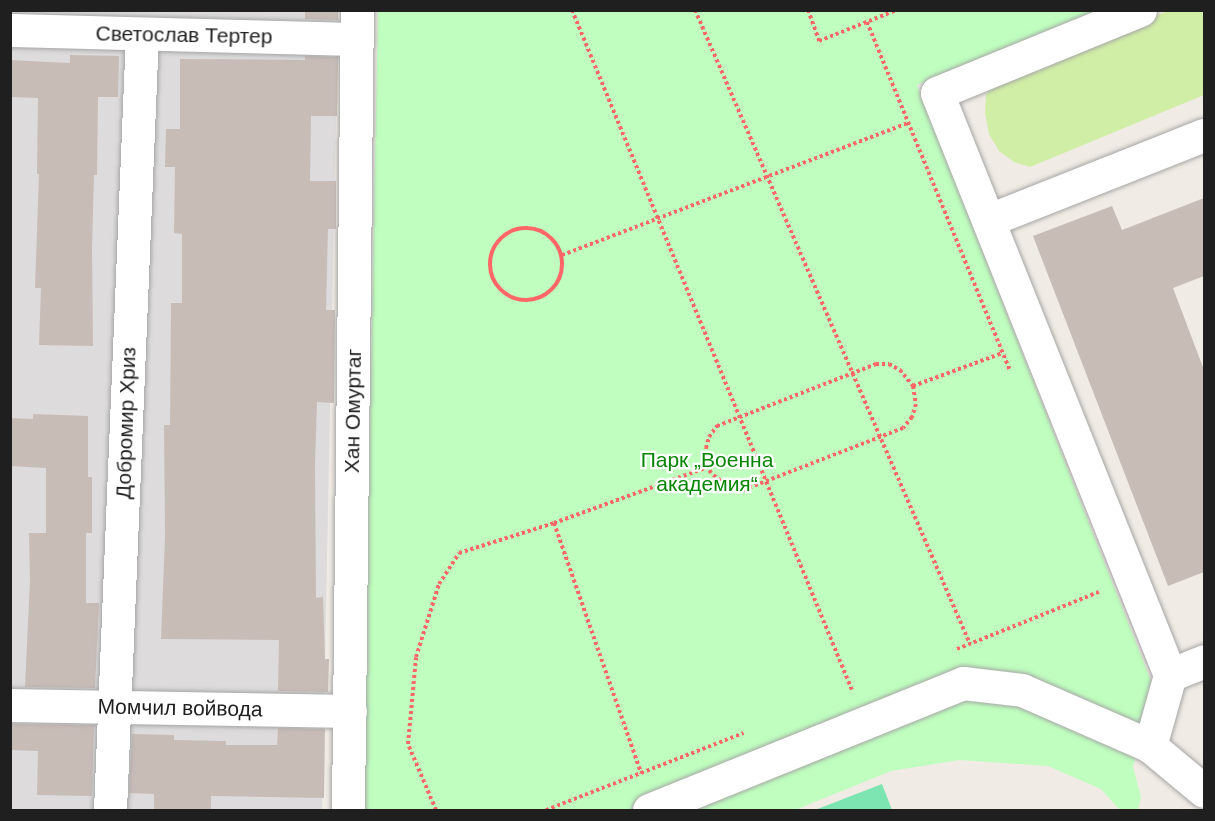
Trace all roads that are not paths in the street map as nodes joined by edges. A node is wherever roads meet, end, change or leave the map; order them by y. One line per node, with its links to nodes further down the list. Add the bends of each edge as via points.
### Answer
1 (1140, 10): 6 (street, via 938,93)
2 (357, 25): 4 (street, Светослав Тертер); 11 (street, Хан Омуртаг)
3 (10, 30): 4 (street, Светослав Тертер)
4 (142, 35): 10 (street, Добромир Хриз)
5 (1204, 135): 6 (street)
6 (989, 220): 8 (street)
7 (1204, 661): 8 (street)
8 (1170, 675): 12 (street)
9 (10, 705): 10 (street, Момчил войвода)
10 (114, 707): 11 (street, Момчил войвода); 14 (street, Добромир Хриз)
11 (350, 711): 15 (street, Хан Омуртаг)
12 (1150, 746): 13 (street); 16 (street, via 1022,690 963,683)
13 (1204, 791)
14 (110, 810)
15 (348, 810)
16 (649, 810)

